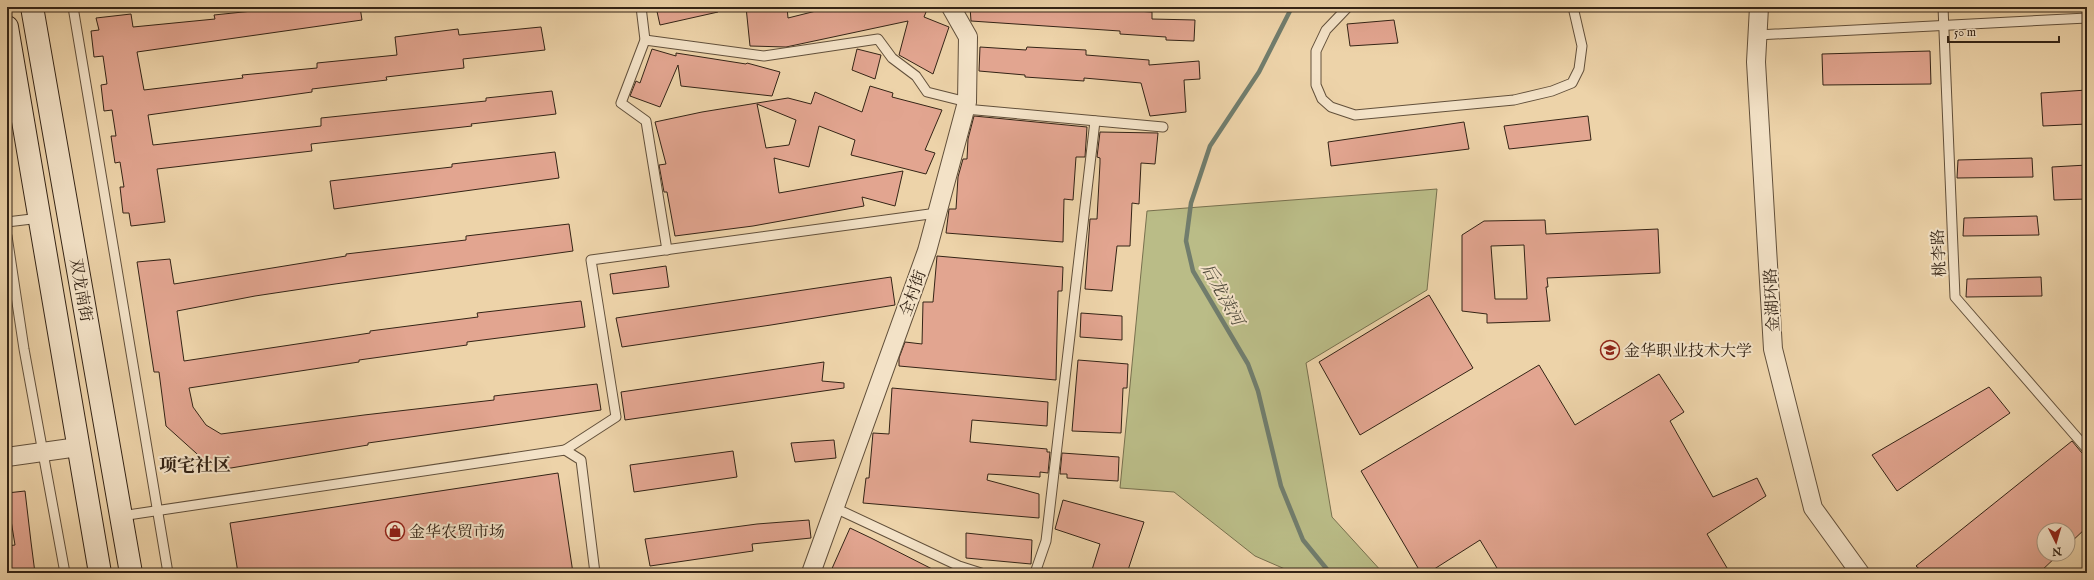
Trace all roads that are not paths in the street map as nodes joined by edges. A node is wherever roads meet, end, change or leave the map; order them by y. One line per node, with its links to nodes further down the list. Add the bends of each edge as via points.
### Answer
1 (32, 7): 29 (main road, 双龙南街)
2 (73, 7): 28 (lane)
3 (641, 7): 13 (lane)
4 (951, 7): 14 (street, 全村街, via 968,37)
5 (1348, 7): 6 (lane, via 1326,30 1316,51 1316,85 1322,99 1331,108 1355,116 1514,100 1552,91 1572,83 1578,69 1582,46)
6 (1573, 7)
7 (1758, 7): 12 (street, 金湖环路)
8 (1943, 7): 10 (lane, 桃李路)
9 (2087, 18): 10 (lane)
10 (1943, 25): 12 (lane); 23 (lane, 桃李路, via 1956,297)
11 (7, 27): 18 (main road, 双龙南街)
12 (1757, 35): 38 (street, 金湖环路, via 1773,349 1813,508)
13 (644, 40): 14 (lane, via 764,56 878,39 892,58 916,76 927,92); 21 (lane, via 621,103 646,121)
14 (966, 106): 15 (lane); 17 (street, 全村街)
15 (1095, 121): 16 (lane); 37 (lane, via 1046,541)
16 (1163, 127)
17 (938, 213): 21 (lane); 27 (street, 全村街, via 927,251)
18 (40, 218): 19 (lane); 22 (main road, 双龙南街)
19 (7, 222)
20 (7, 236): 25 (lane)
21 (667, 250): 24 (lane, via 591,260 616,417)
22 (78, 447): 25 (street); 31 (main road, 双龙南街)
23 (2087, 449)
24 (566, 450): 28 (lane); 34 (lane, via 581,460)
25 (43, 452): 26 (street); 30 (lane)
26 (7, 457)
27 (835, 508): 35 (street, 全村街); 36 (lane, via 960,566)
28 (157, 510): 29 (lane); 33 (lane)
29 (121, 516): 32 (main road, 双龙南街)
30 (65, 573)
31 (100, 573)
32 (131, 573)
33 (168, 573)
34 (595, 573)
35 (811, 573)
36 (981, 573)
37 (1035, 573)
38 (1860, 573)

